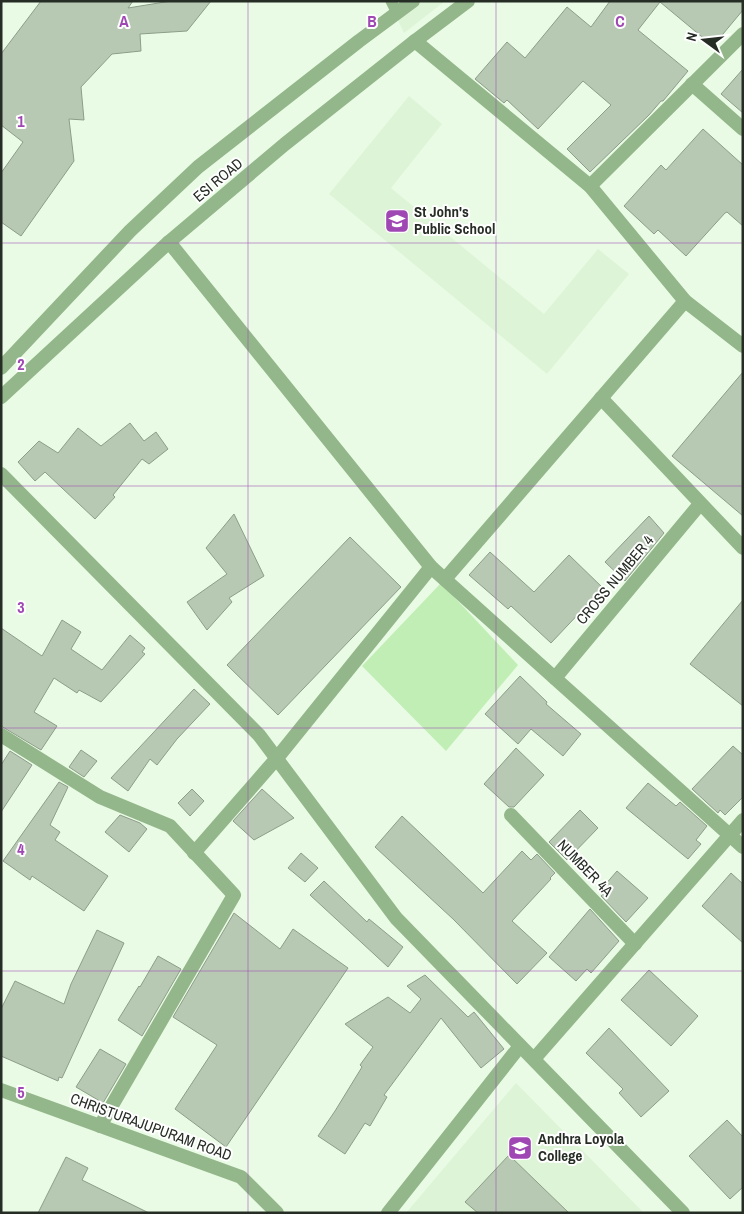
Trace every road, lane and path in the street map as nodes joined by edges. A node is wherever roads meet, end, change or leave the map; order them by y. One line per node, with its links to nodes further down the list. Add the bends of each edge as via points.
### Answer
1 (413, 1): 3 (street, ESI ROAD)
2 (468, 1): 5 (street, ESI ROAD)
3 (394, 7): 12 (street, ESI ROAD, via 359,41 198,167 130,231)
4 (743, 34): 6 (street)
5 (415, 41): 8 (street); 9 (street, ESI ROAD)
6 (692, 84): 7 (street); 8 (street)
7 (743, 130)
8 (590, 186): 10 (street)
9 (169, 242): 13 (street, ESI ROAD); 18 (street)
10 (685, 301): 11 (street); 14 (street)
11 (743, 346)
12 (1, 368)
13 (1, 397)
14 (602, 398): 16 (street); 19 (street)
15 (1, 474): 22 (street, via 259,734)
16 (700, 504): 17 (street); 20 (street, CROSS NUMBER 4)
17 (743, 548)
18 (431, 567): 19 (street); 22 (street)
19 (445, 579): 20 (street)
20 (555, 678): 25 (street)
21 (1, 735): 27 (street, via 100,797 170,826)
22 (277, 758): 27 (street); 29 (street, via 396,918)
23 (511, 815): 28 (street, NUMBER 4A)
24 (743, 820): 25 (street)
25 (730, 835): 26 (street); 28 (street)
26 (743, 847)
27 (194, 853): 32 (street, via 234,895)
28 (635, 944): 30 (street)
29 (520, 1046): 30 (street); 34 (street)
30 (534, 1059): 35 (street)
31 (1, 1090): 32 (street, CHRISTURAJUPURAM ROAD)
32 (100, 1126): 33 (street, CHRISTURAJUPURAM ROAD, via 240,1177)
33 (277, 1213)
34 (388, 1213)
35 (683, 1213)

